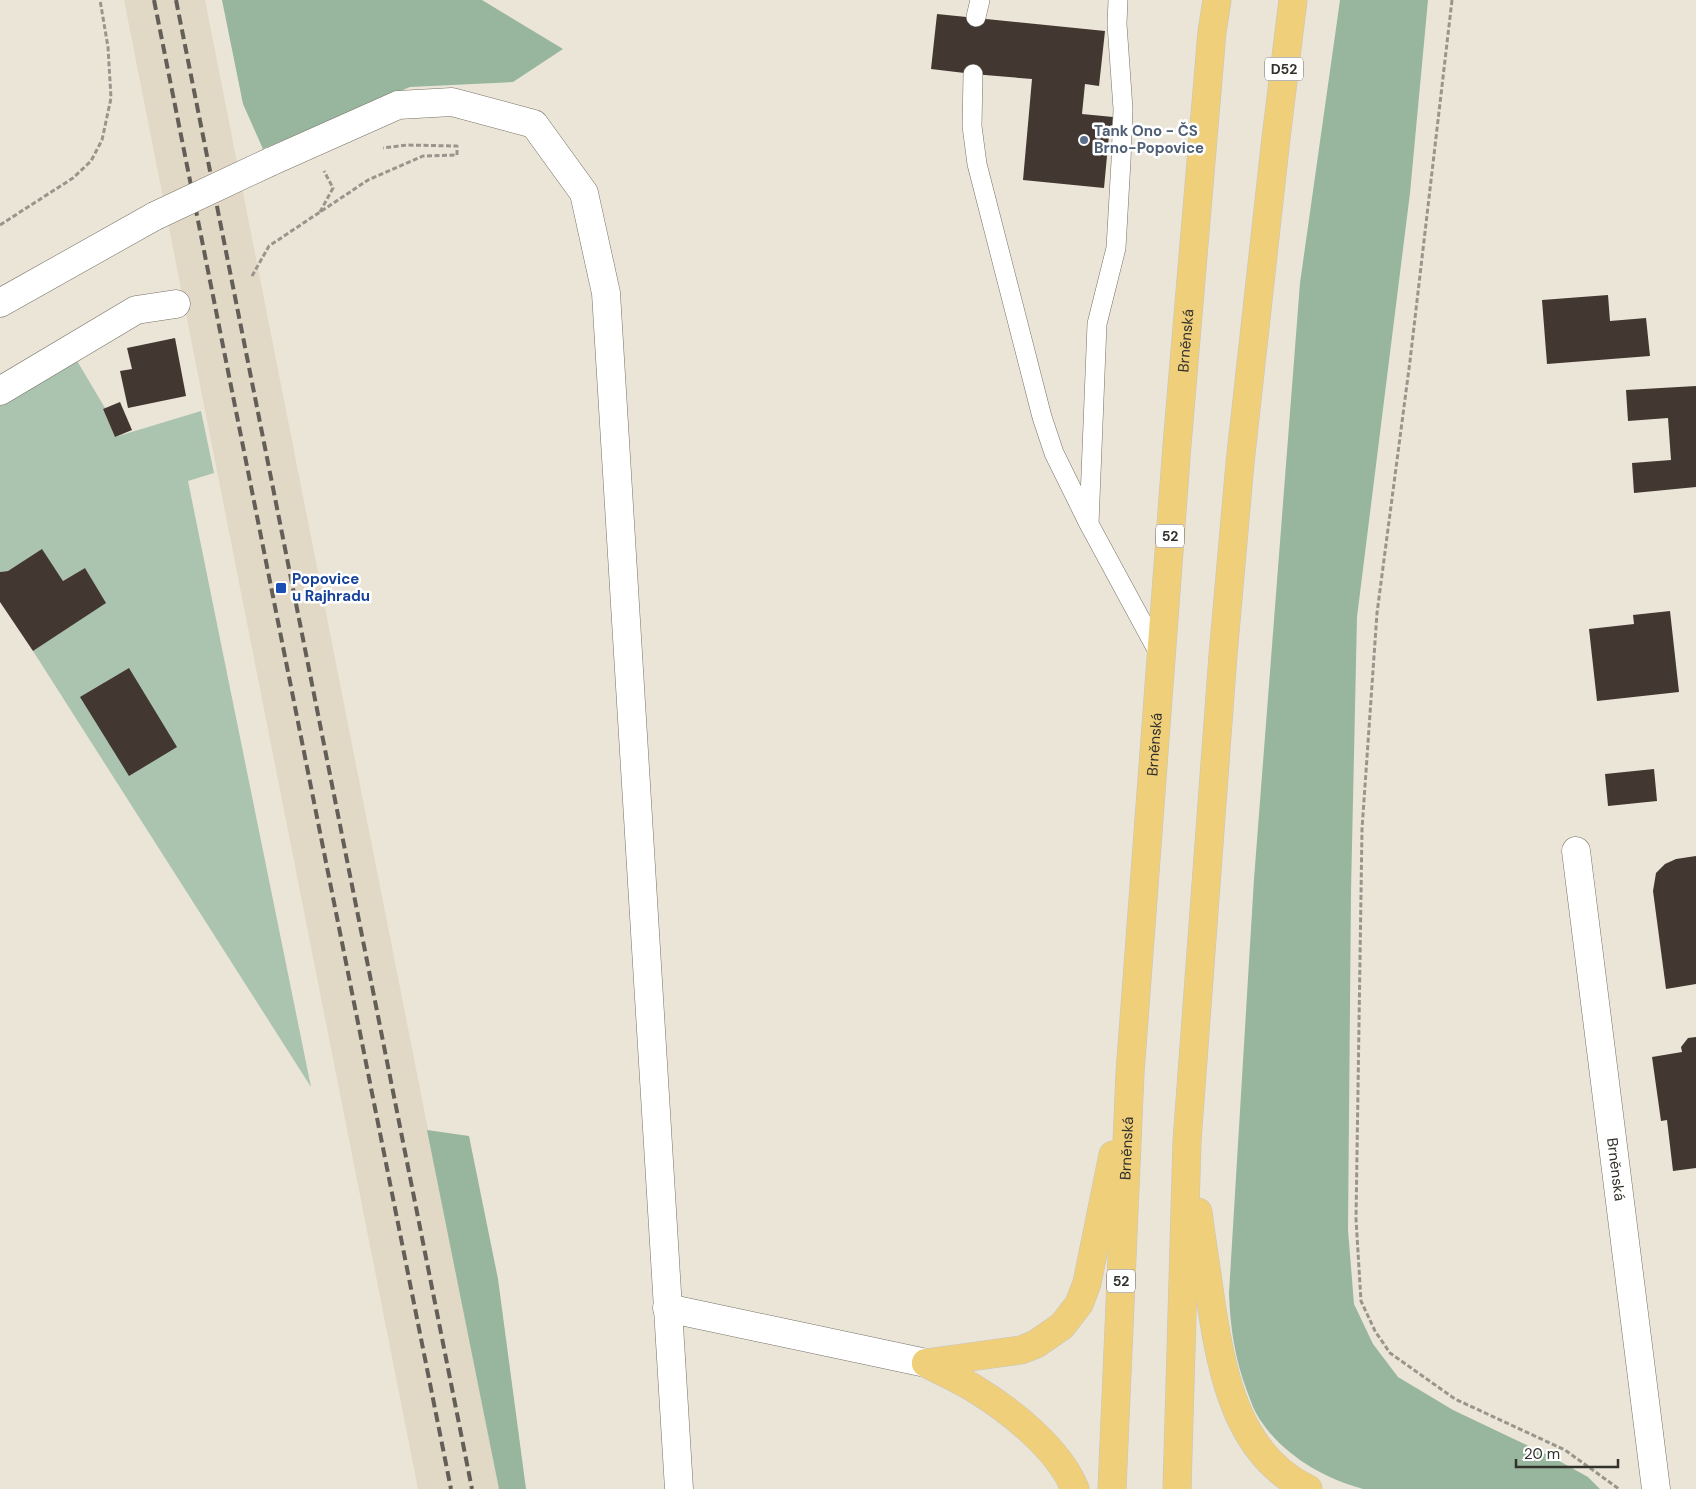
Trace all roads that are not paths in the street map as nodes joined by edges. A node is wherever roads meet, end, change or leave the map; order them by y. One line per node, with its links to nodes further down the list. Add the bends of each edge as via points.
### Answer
1 (1118, 0): 10 (lane, via 1123,109 1121,161 1116,248 1097,324)
2 (1217, 0): 11 (highway, Brněnská / 52)
3 (1293, 0): 6 (highway, D52)
4 (1310, 0): 6 (highway)
5 (973, 74): 10 (lane, via 972,126 977,164 1042,416 1054,454)
6 (1276, 138): 14 (highway, via 1238,482)
7 (0, 303): 15 (street, bridge, via 155,216 398,105 452,102 534,124 584,193 606,293)
8 (176, 304): 9 (street, via 136,310)
9 (0, 391)
10 (1089, 524): 11 (lane)
11 (1161, 657): 13 (highway, Brněnská / 52)
12 (1576, 851): 22 (street, Brněnská)
13 (1130, 1073): 16 (highway, via 1087,1283 1073,1314 1050,1335 1021,1350); 19 (highway, Brněnská / 52)
14 (1187, 1141): 20 (highway); 21 (highway, via 1219,1351 1238,1413 1266,1459)
15 (667, 1308): 16 (street); 17 (street)
16 (926, 1363): 18 (highway, via 975,1389 1014,1418 1062,1463)
17 (679, 1489)
18 (1075, 1489)
19 (1112, 1489)
20 (1177, 1489)
21 (1308, 1489)
22 (1656, 1489)

